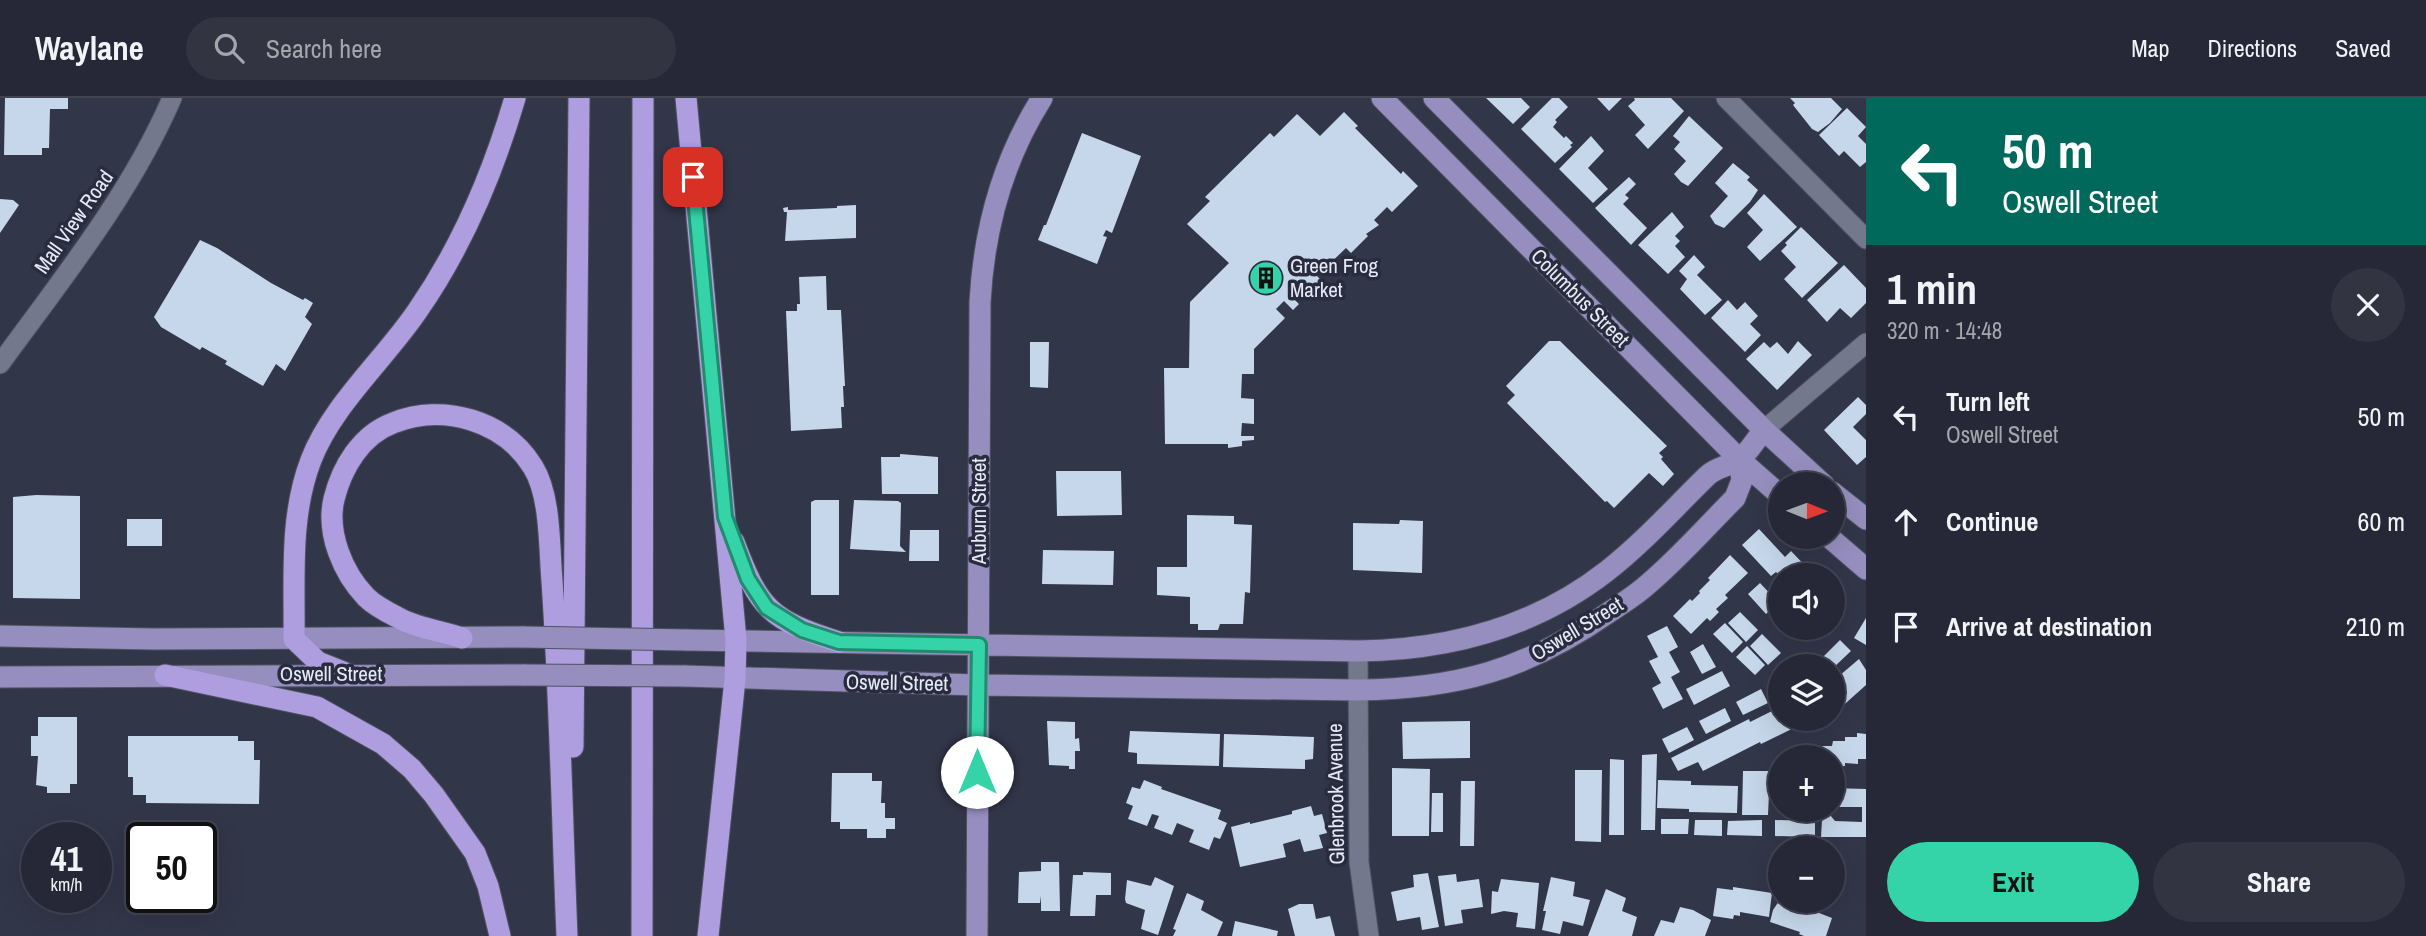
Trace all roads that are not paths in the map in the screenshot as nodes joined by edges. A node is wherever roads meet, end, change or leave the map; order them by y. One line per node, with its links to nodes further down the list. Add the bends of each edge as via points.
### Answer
1 (173, 98): 12 (street, Mall View Road, via 133,177)
2 (515, 98): 24 (highway, via 467,227 419,308 333,418 311,459 294,538)
3 (579, 98): 36 (highway)
4 (643, 98): 37 (highway)
5 (686, 98): 18 (highway)
6 (1042, 98): 27 (main road, Auburn Street, via 1020,135 1002,180 983,263)
7 (1382, 98): 14 (main road, Columbus Street)
8 (1434, 98): 13 (main road, Columbus Street)
9 (1726, 98): 10 (street)
10 (1866, 239)
11 (1866, 343): 13 (street, Oswell Street)
12 (0, 364)
13 (1764, 430): 14 (main road, Oswell Street); 15 (main road, Columbus Street)
14 (1739, 459): 16 (main road, Columbus Street); 28 (main road, Oswell Street, via 1711,472 1607,571 1540,613 1466,640 1427,648); 34 (main road, Oswell Street, via 1741,480 1735,499 1647,586 1580,632 1546,652 1472,679 1400,690)
15 (1810, 472)
16 (1768, 484)
17 (1845, 502): 19 (main road)
18 (725, 517): 25 (highway); 26 (highway, via 748,579 767,608 802,630)
19 (1866, 519)
20 (1844, 550): 21 (main road)
21 (1866, 569)
22 (0, 636): 24 (main road, Oswell Street)
23 (462, 638): 24 (main road, Oswell Street); 25 (main road, Oswell Street, bridge); 36 (highway, via 399,619 367,598 341,559 333,525 338,484 353,454 382,427 423,414 466,419 506,436 534,468 542,492 554,610)
24 (294, 639): 29 (highway, via 318,662)
25 (736, 640): 26 (main road, Oswell Street); 32 (highway)
26 (839, 642): 27 (main road, Oswell Street)
27 (979, 645): 28 (main road, Oswell Street); 33 (main road, Auburn Street)
28 (1358, 651): 34 (street, Glenbrook Avenue)
29 (348, 674): 30 (main road, Oswell Street); 32 (main road, Oswell Street, bridge)
30 (165, 675): 31 (main road, Oswell Street); 35 (highway, via 317,707 383,744 434,795 475,853)
31 (0, 677)
32 (735, 679): 33 (main road, Oswell Street); 38 (highway)
33 (977, 685): 34 (main road, Oswell Street); 39 (main road, Auburn Street)
34 (1357, 690): 40 (street, Glenbrook Avenue, via 1359,862)
35 (500, 936)
36 (569, 936)
37 (642, 936)
38 (708, 936)
39 (977, 936)
40 (1369, 936)

